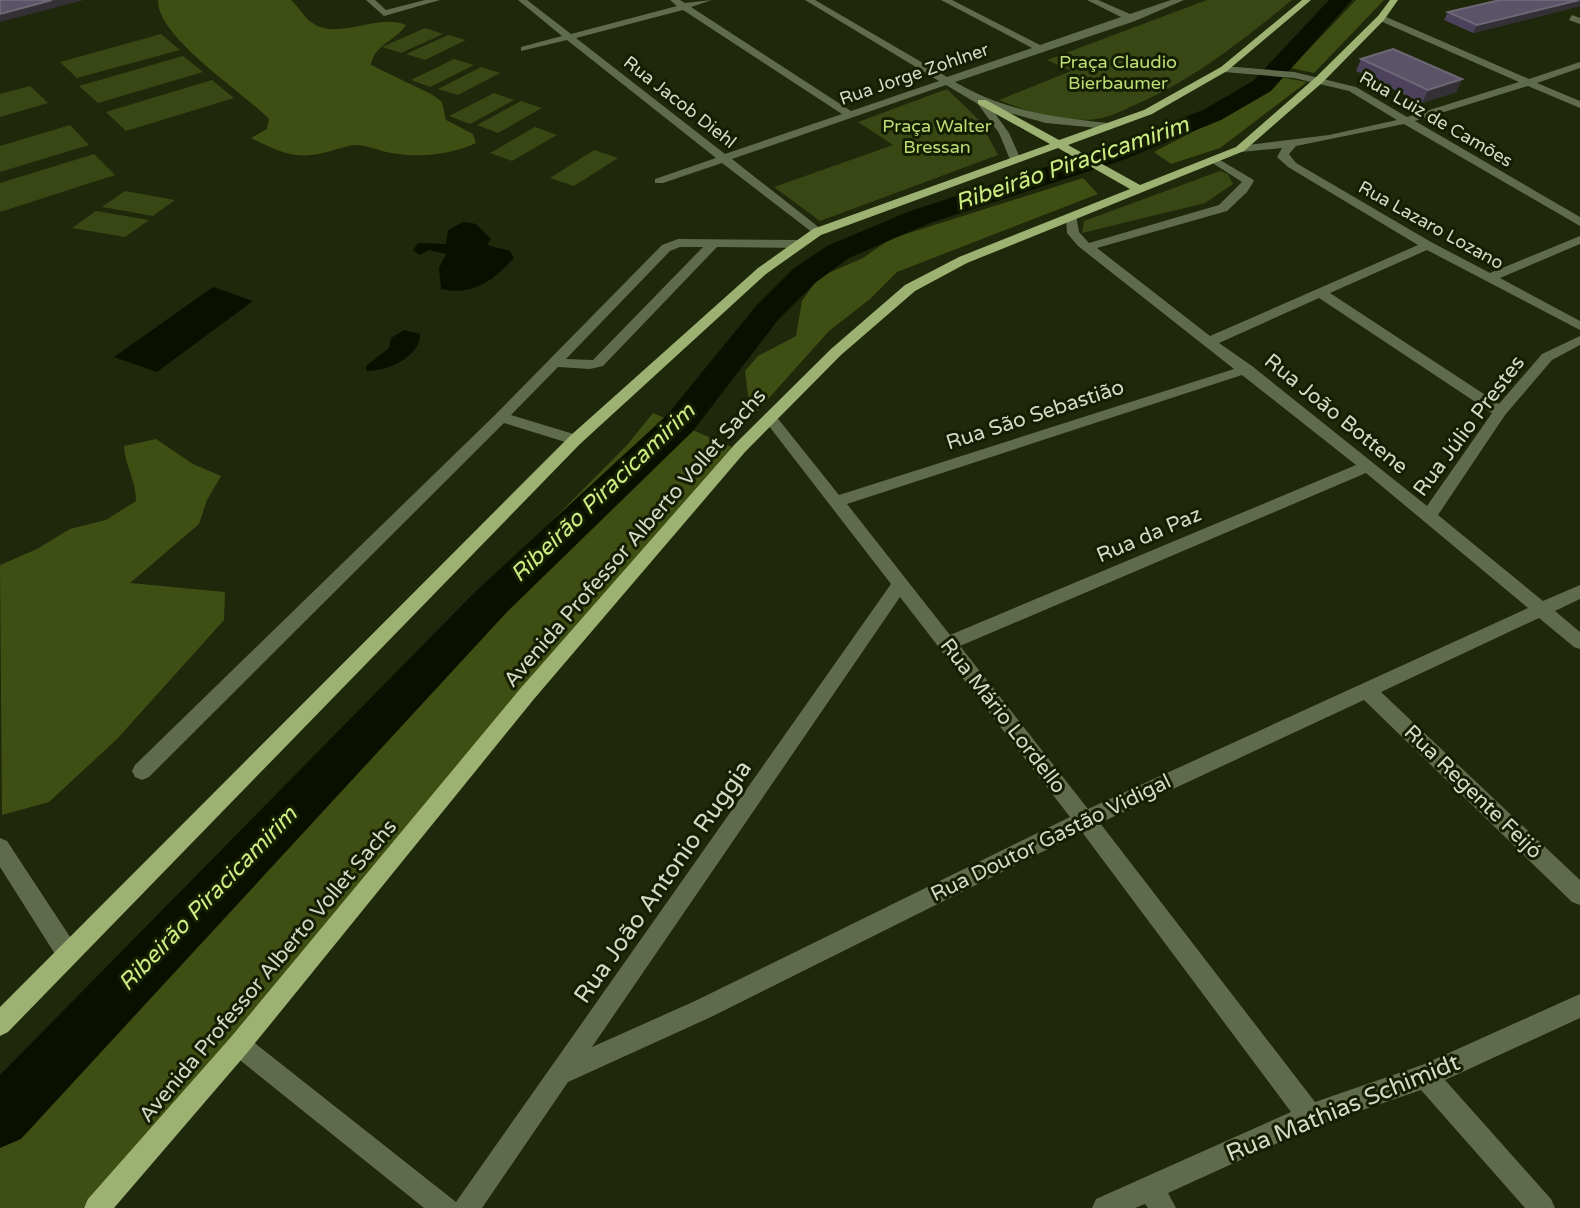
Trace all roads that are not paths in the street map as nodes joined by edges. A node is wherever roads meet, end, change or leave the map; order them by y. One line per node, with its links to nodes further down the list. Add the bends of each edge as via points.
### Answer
1 (370, 0): 2 (street, via 384,13)
2 (436, 0)
3 (522, 0): 15 (street, Rua Jacob Diehl)
4 (674, 0): 12 (street)
5 (708, 0): 12 (street)
6 (809, 0): 21 (street)
7 (945, 0): 17 (street)
8 (1091, 0): 14 (street)
9 (1181, 0): 14 (street, Rua Jorge Zohlner)
10 (1307, 0): 19 (main road)
11 (1394, 0): 13 (main road, Avenida Professor Alberto Vollet Sachs)
12 (685, 7): 15 (street); 25 (street)
13 (1381, 18): 20 (main road, Avenida Professor Alberto Vollet Sachs); 22 (street)
14 (1132, 19): 17 (street, Rua Jorge Zohlner)
15 (569, 37): 16 (street); 31 (street, Rua Jacob Diehl)
16 (524, 49)
17 (1040, 49): 21 (street, Rua Jorge Zohlner)
18 (1580, 65): 22 (street)
19 (1224, 69): 20 (street, Rua Luiz de Camões); 27 (main road, via 1148,112)
20 (1319, 80): 26 (street, Rua Luiz de Camões, via 1363,94); 30 (main road, Avenida Professor Alberto Vollet Sachs)
21 (950, 81): 23 (street); 25 (street, Rua Jorge Zohlner)
22 (1526, 83): 24 (street); 26 (street)
23 (982, 102): 27 (street, via 1045,120); 28 (main road); 32 (street, via 1004,132)
24 (1580, 105)
25 (849, 114): 31 (street, Rua Jorge Zohlner)
26 (1409, 122): 29 (street); 37 (street, Rua Luiz de Camões)
27 (1108, 126): 28 (main road)
28 (1058, 143): 32 (main road); 35 (main road)
29 (1291, 146): 30 (street); 42 (street, Rua Lazaro Lozano, via 1283,157 1292,165)
30 (1240, 149): 33 (main road, Avenida Professor Alberto Vollet Sachs)
31 (723, 158): 34 (street, Rua Jorge Zohlner); 38 (street, Rua Jacob Diehl)
32 (1015, 160): 38 (main road)
33 (1215, 160): 35 (main road, Avenida Professor Alberto Vollet Sachs); 43 (street, via 1248,181 1223,208)
34 (659, 181)
35 (1141, 190): 36 (main road, Avenida Professor Alberto Vollet Sachs)
36 (1072, 218): 43 (street, Rua João Bottene, via 1073,233); 53 (main road, Avenida Professor Alberto Vollet Sachs, via 963,260 910,288)
37 (1580, 222)
38 (817, 232): 40 (main road)
39 (1580, 240): 44 (street)
40 (797, 244): 41 (street); 54 (main road)
41 (712, 245): 49 (street, via 678,243 666,248); 49 (street, via 598,363)
42 (1427, 245): 44 (street, Rua Lazaro Lozano); 45 (street)
43 (1088, 247): 48 (street, Rua João Bottene)
44 (1490, 278): 46 (street, Rua Lazaro Lozano)
45 (1321, 293): 48 (street); 51 (street)
46 (1580, 326)
47 (1580, 340): 51 (street, Rua Júlio Prestes, via 1547,357)
48 (1211, 341): 50 (street, Rua João Bottene)
49 (555, 362): 52 (street)
50 (1247, 369): 55 (street, Rua João Bottene); 56 (street, Rua São Sebastião)
51 (1500, 412): 57 (street, Rua Júlio Prestes)
52 (501, 417): 54 (street); 64 (street)
53 (770, 418): 56 (street, Rua Mário Lordello); 71 (main road, Avenida Professor Alberto Vollet Sachs, via 527,694)
54 (575, 440): 68 (main road)
55 (1368, 466): 57 (street, Rua João Bottene); 62 (street, Rua da Paz)
56 (836, 502): 58 (street, Rua Mário Lordello)
57 (1429, 516): 60 (street, Rua João Bottene)
58 (900, 584): 62 (street, Rua Mário Lordello); 72 (street, Rua João Antonio Ruggia)
59 (1580, 592): 60 (street, Rua Doutor Gastão Vidigal)
60 (1543, 611): 61 (street, Rua João Bottene); 63 (street, Rua Doutor Gastão Vidigal)
61 (1580, 642)
62 (947, 644): 65 (street, Rua Mário Lordello)
63 (1366, 690): 65 (street, Rua Doutor Gastão Vidigal); 67 (street, Rua Regente Feijó)
64 (142, 771)
65 (1085, 820): 72 (street, Rua Doutor Gastão Vidigal, via 703,1009); 74 (street, Rua Mário Lordello)
66 (2, 858): 68 (street)
67 (1580, 895)
68 (68, 954): 70 (main road)
69 (1580, 1006): 73 (street, Rua Mathias Schimidt)
70 (0, 1024)
71 (239, 1045): 76 (main road, Avenida Professor Alberto Vollet Sachs); 77 (street)
72 (563, 1072): 78 (street, Rua João Antonio Ruggia)
73 (1424, 1076): 74 (street, Rua Mathias Schimidt); 80 (street)
74 (1310, 1116): 75 (street, Rua Mathias Schimidt)
75 (1157, 1199): 79 (street, Rua Mathias Schimidt)
76 (97, 1208)
77 (446, 1208)
78 (466, 1208)
79 (1105, 1208)
80 (1542, 1208)

